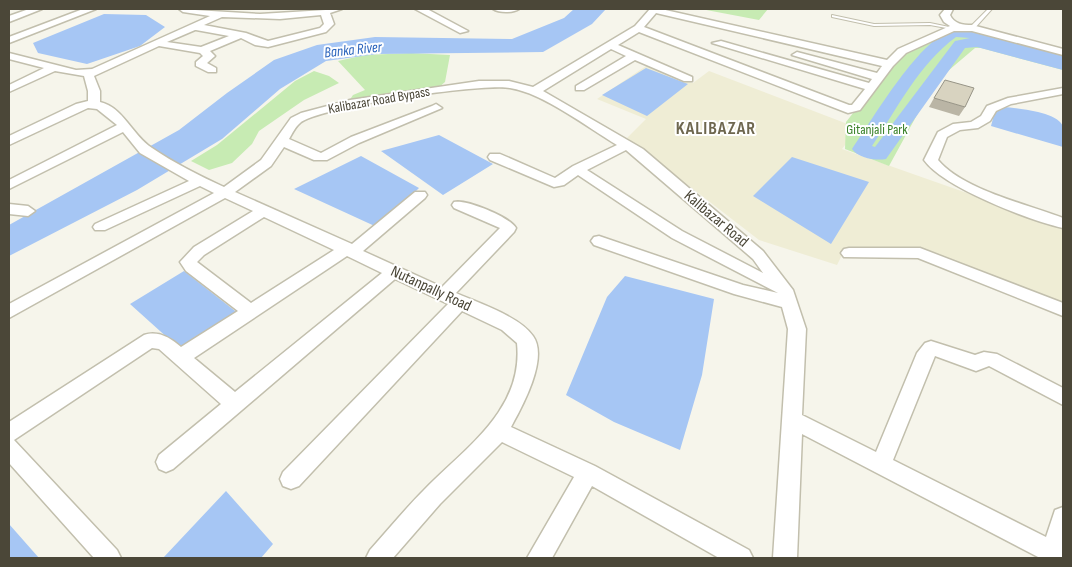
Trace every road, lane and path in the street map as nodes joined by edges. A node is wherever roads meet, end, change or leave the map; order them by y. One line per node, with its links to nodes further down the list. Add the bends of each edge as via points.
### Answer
1 (39, 9): 15 (street); 16 (street)
2 (91, 9): 16 (street)
3 (183, 9): 13 (street)
4 (337, 9): 12 (street)
5 (420, 9): 21 (street)
6 (498, 9): 7 (street)
7 (514, 9)
8 (655, 9): 19 (street); 23 (street)
9 (948, 9): 18 (street, via 945,15)
10 (990, 9): 20 (lane)
11 (302, 11): 12 (street); 13 (street)
12 (325, 12): 22 (street, via 328,27 298,38 268,44)
13 (219, 15): 17 (street)
14 (834, 16): 18 (lane, via 874,26 930,24)
15 (9, 19)
16 (62, 19): 24 (street)
17 (196, 27): 22 (street); 26 (street)
18 (954, 27): 20 (street); 34 (street, via 902,51)
19 (638, 28): 27 (street); 36 (street)
20 (972, 28): 29 (street)
21 (463, 32)
22 (240, 35): 28 (street)
23 (774, 36): 30 (street); 34 (street)
24 (9, 40)
25 (717, 43): 30 (street)
26 (161, 44): 28 (street); 38 (street)
27 (612, 46): 33 (street); 44 (street)
28 (202, 51): 37 (street, via 210,55 200,64)
29 (1063, 52)
30 (756, 55): 36 (street); 41 (street)
31 (797, 55): 39 (street)
32 (9, 56): 35 (street)
33 (634, 56): 40 (street); 42 (street)
34 (889, 64): 39 (street)
35 (52, 68): 38 (street, via 76,73); 43 (street)
36 (742, 68): 41 (street, via 848,109 856,108)
37 (212, 70)
38 (94, 72): 46 (street, via 88,78 94,91)
39 (879, 77): 41 (street)
40 (688, 79)
41 (871, 87)
42 (580, 88)
43 (9, 89)
44 (535, 91): 50 (street, Kalibazar Road Bypass, via 509,84 479,84 350,103 295,121); 51 (street, Kalibazar Road)
45 (1063, 91): 62 (street, via 1008,101 990,109 986,118 974,125 957,127 942,135 931,160 934,167 969,187)
46 (94, 104): 48 (street, Nutanpally Road); 49 (street, via 80,106)
47 (436, 108): 50 (street, via 355,140 327,156 319,157 290,143)
48 (125, 126): 54 (street, Nutanpally Road, via 145,150); 55 (street)
49 (9, 141)
50 (280, 143): 56 (street, Kalibazar Road Bypass, via 266,163)
51 (627, 145): 53 (street); 68 (street, Kalibazar Road, via 758,255)
52 (495, 157): 53 (street, via 554,183)
53 (578, 169): 68 (street, via 638,213)
54 (200, 181): 56 (street, Nutanpally Road); 63 (street)
55 (9, 185)
56 (226, 192): 60 (street, Nutanpally Road); 71 (street, Kalibazar Road Bypass)
57 (420, 195): 65 (street)
58 (459, 205): 69 (street, via 502,222 509,228)
59 (9, 209): 61 (street)
60 (266, 210): 65 (street, Nutanpally Road); 72 (street, via 199,251 188,262)
61 (28, 211)
62 (1063, 223)
63 (100, 226)
64 (600, 242): 68 (street, via 740,290)
65 (351, 250): 67 (street, Nutanpally Road); 72 (street)
66 (849, 253): 70 (street, via 920,253)
67 (393, 272): 69 (street, Nutanpally Road); 75 (street)
68 (787, 296): 76 (street, Kalibazar Road, via 796,329)
69 (451, 299): 77 (street, Nutanpally Road, via 508,325 526,340 530,357 525,378); 83 (street)
70 (1063, 310)
71 (9, 312)
72 (250, 312): 73 (street)
73 (180, 357): 75 (street); 78 (street, via 157,340 142,343)
74 (1063, 396): 81 (street, via 991,359 976,363 945,350 931,348 926,353)
75 (235, 404): 80 (street)
76 (793, 420): 81 (street); 90 (street, Kalibazar Road)
77 (499, 431): 82 (street); 87 (street, Nutanpally Road, via 432,497)
78 (9, 433)
79 (9, 448): 86 (street)
80 (166, 462)
81 (881, 464): 85 (street)
82 (588, 473): 88 (street); 89 (street)
83 (291, 479)
84 (1063, 518): 85 (street)
85 (1053, 555)
86 (109, 558)
87 (378, 558)
88 (539, 558)
89 (741, 558)
90 (785, 558)

